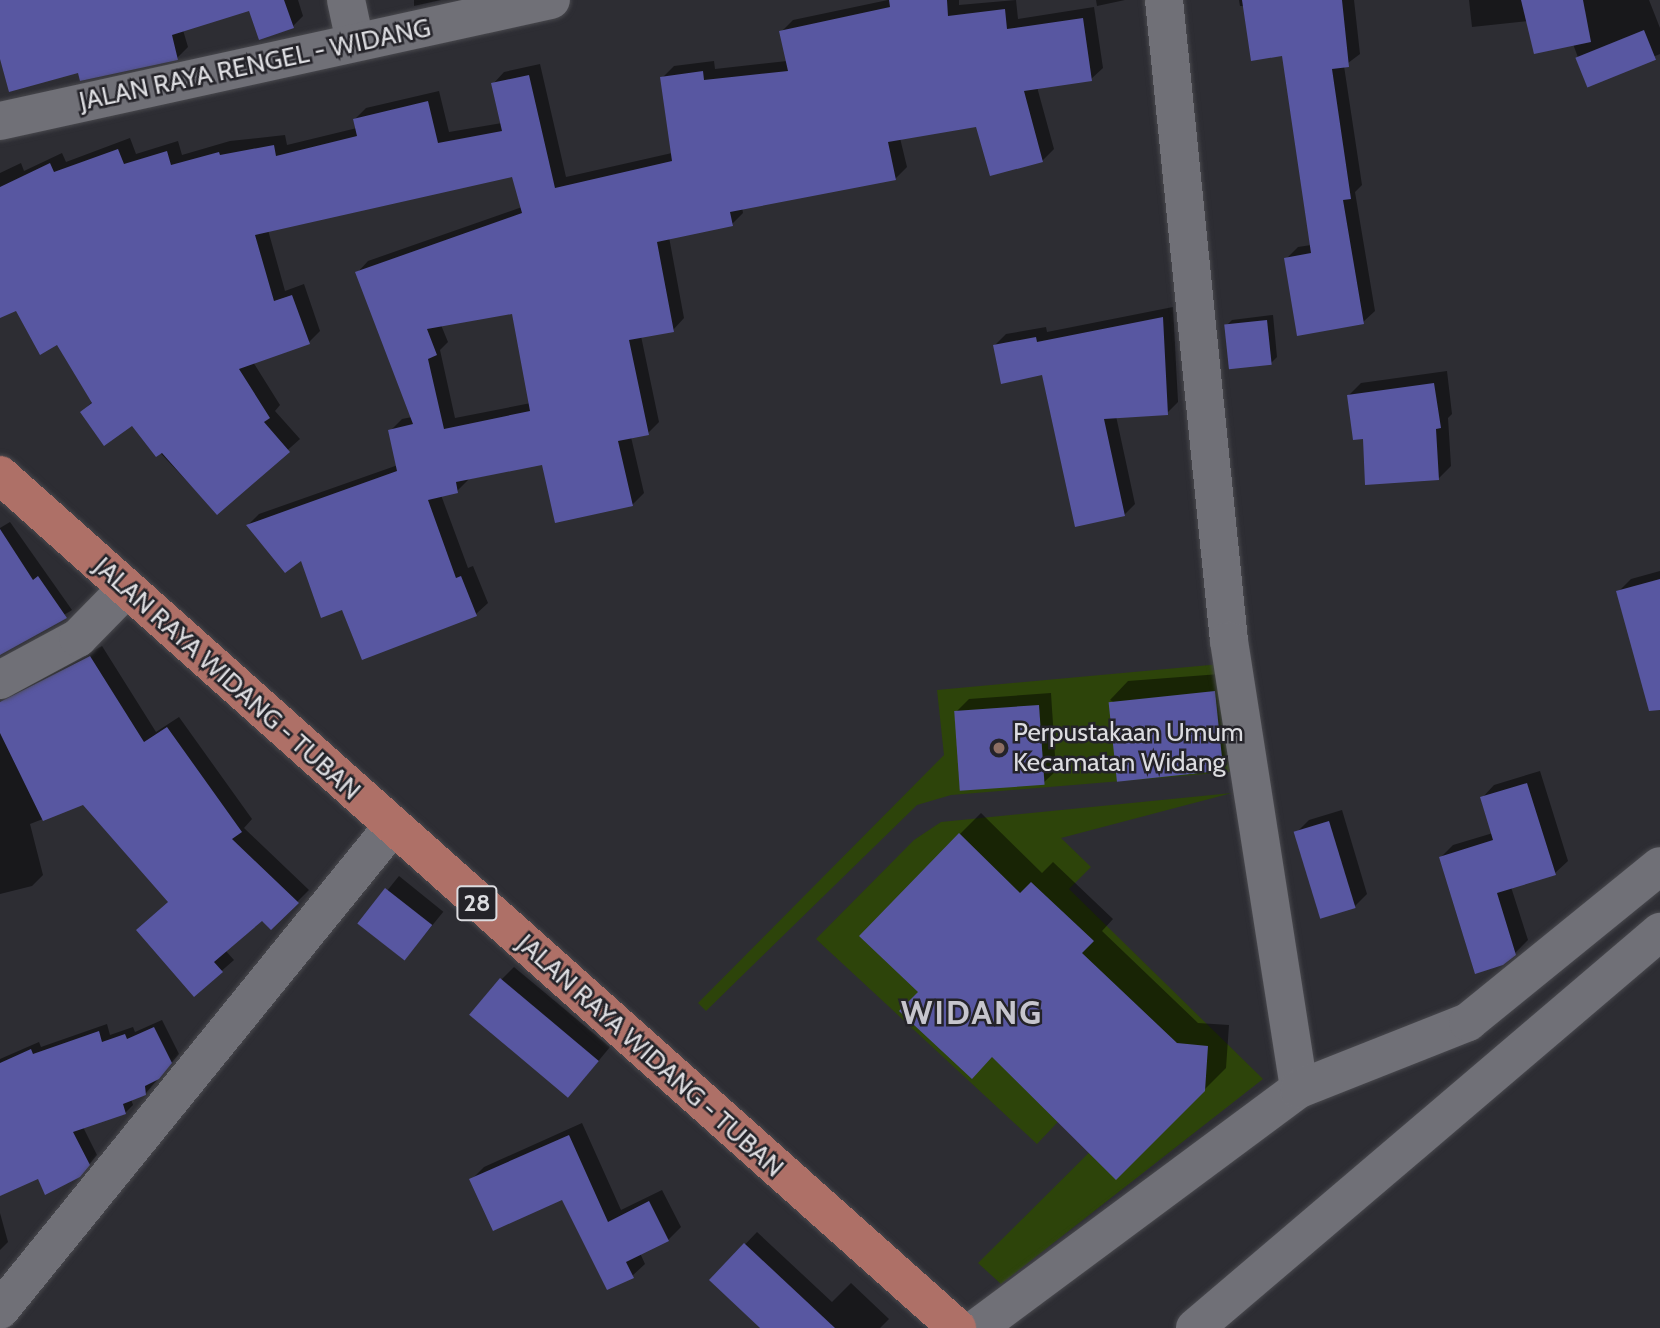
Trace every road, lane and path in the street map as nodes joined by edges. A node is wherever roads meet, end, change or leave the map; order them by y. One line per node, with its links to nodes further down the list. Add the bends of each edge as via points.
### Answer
1 (346, 0): 4 (street)
2 (551, 0): 4 (street, JALAN RAYA RENGEL - WIDANG)
3 (1164, 0): 12 (street, via 1229,641)
4 (355, 42): 5 (street, JALAN RAYA RENGEL - WIDANG)
5 (0, 121)
6 (0, 475): 7 (highway, JALAN RAYA WIDANG - TUBAN / 28)
7 (127, 589): 8 (street, via 78,638); 9 (highway, JALAN RAYA WIDANG - TUBAN / 28)
8 (0, 680)
9 (392, 827): 13 (street); 14 (highway, JALAN RAYA WIDANG - TUBAN / 28)
10 (1660, 866): 12 (street, via 1468,1022)
11 (1660, 932): 16 (street)
12 (1299, 1089): 15 (street)
13 (0, 1310)
14 (957, 1328)
15 (977, 1328)
16 (1195, 1328)

